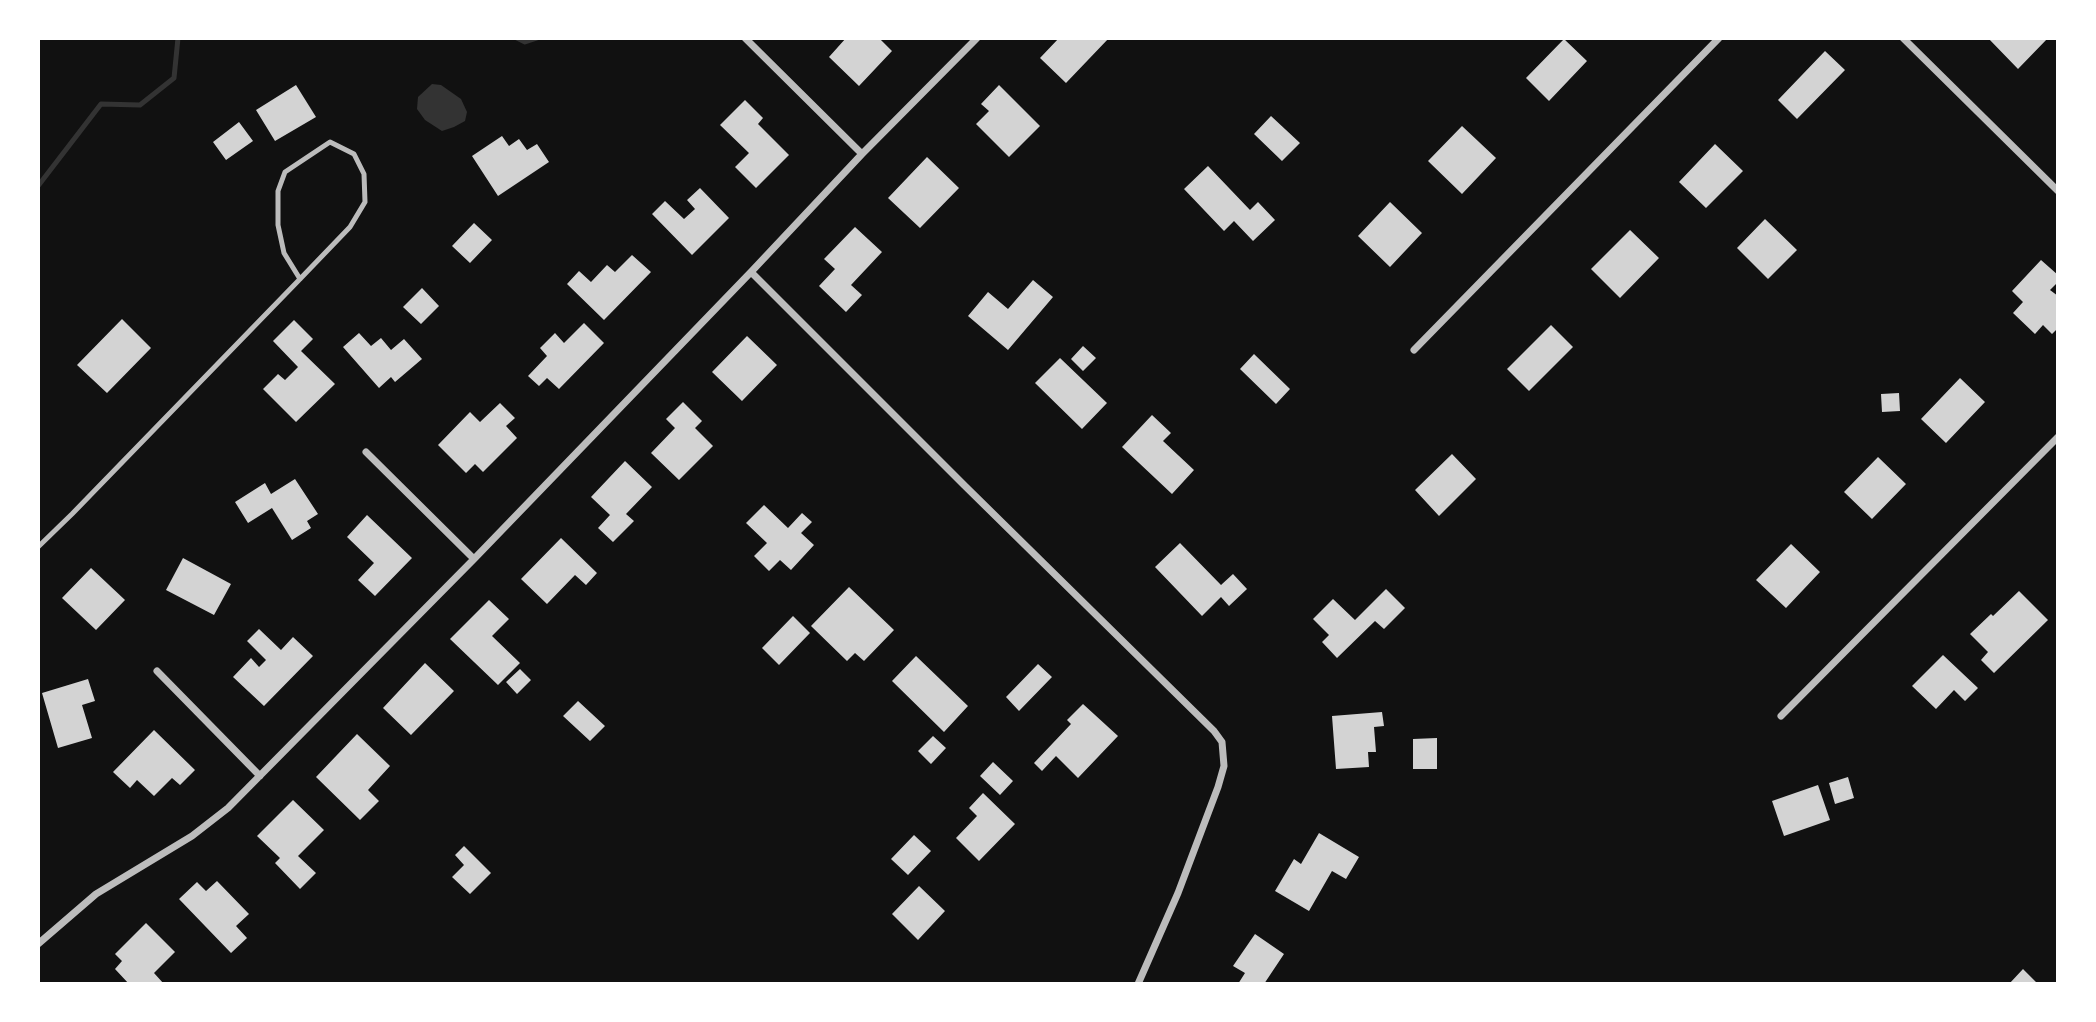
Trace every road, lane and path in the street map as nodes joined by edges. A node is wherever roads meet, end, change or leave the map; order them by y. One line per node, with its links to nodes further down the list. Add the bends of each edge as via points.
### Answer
1 (745, 38): 5 (street)
2 (977, 38): 5 (street)
3 (1719, 38): 9 (street)
4 (1903, 38): 6 (street)
5 (862, 154): 7 (street)
6 (2057, 191)
7 (751, 272): 13 (street); 18 (street, via 1222,742 1224,766 1218,787)
8 (300, 279): 8 (lane, via 350,227 365,202 364,174 354,154 330,142 285,172 278,191 284,253); 12 (lane)
9 (1414, 350)
10 (2057, 437): 15 (street)
11 (366, 452): 13 (street)
12 (38, 547)
13 (474, 559): 16 (street)
14 (157, 671): 16 (street)
15 (1781, 716)
16 (260, 776): 17 (street, via 229,808 96,894)
17 (38, 944)
18 (1138, 984)

